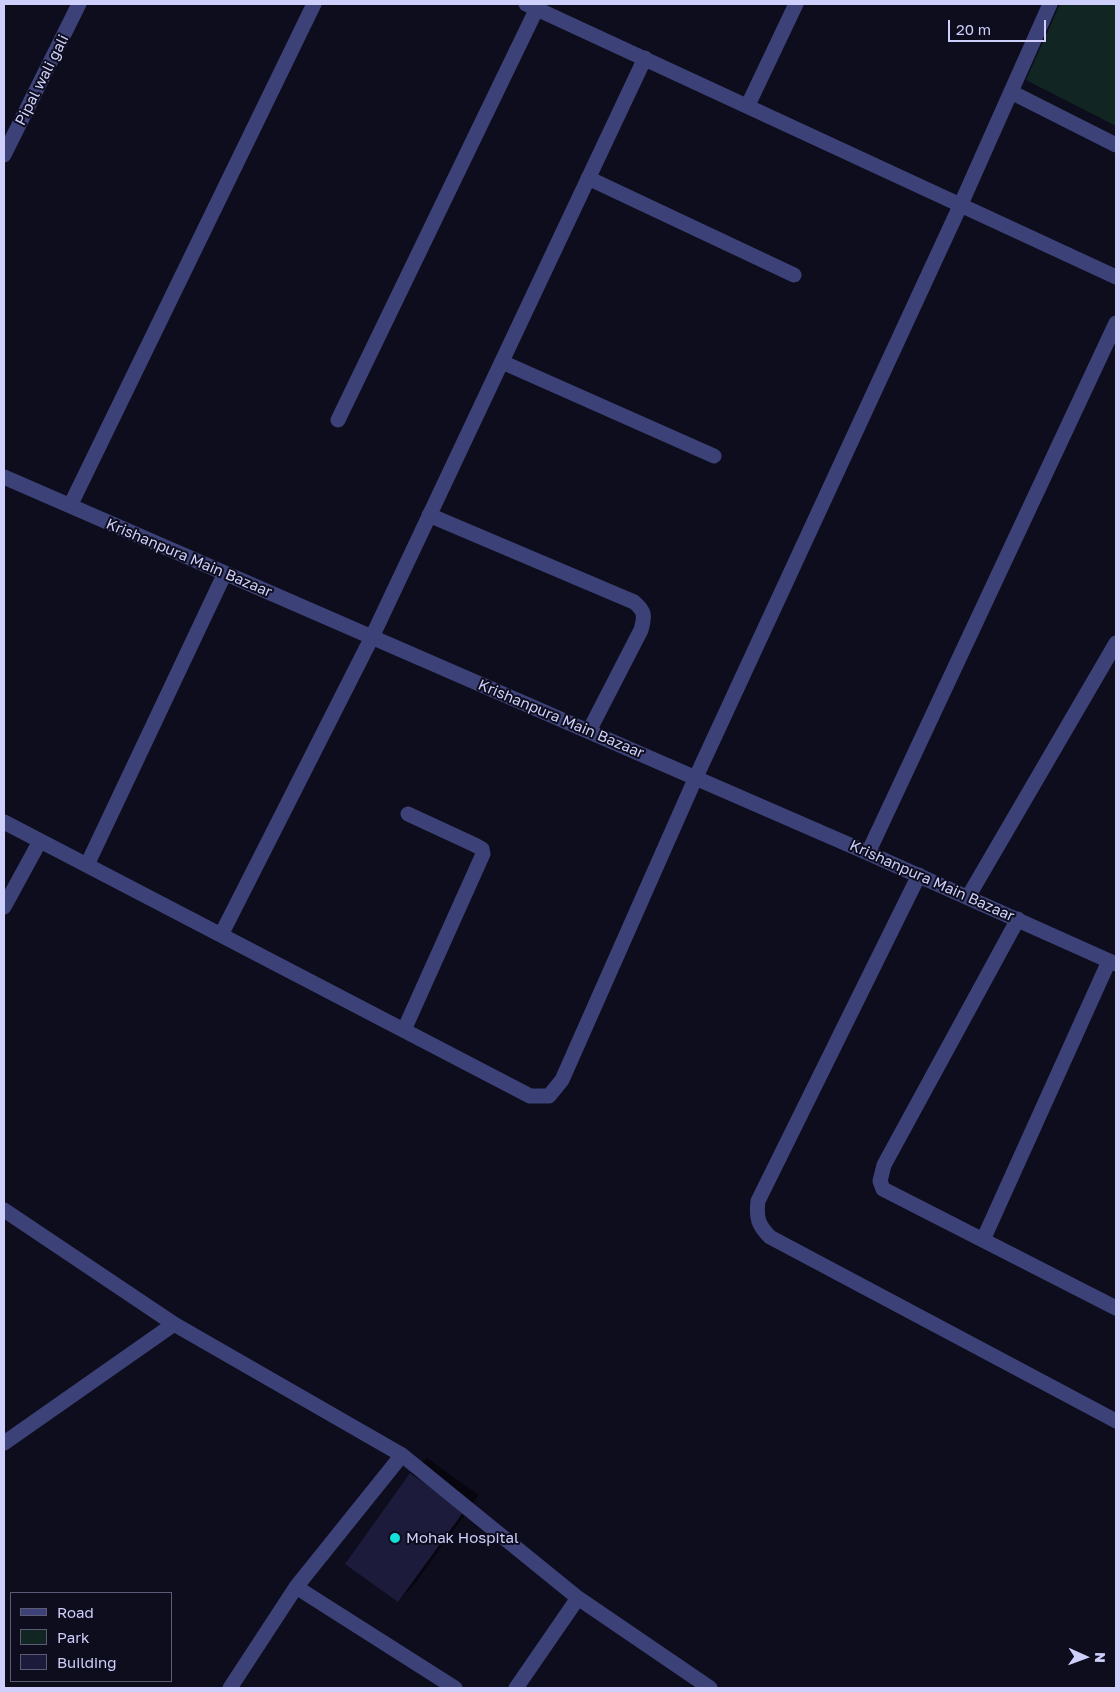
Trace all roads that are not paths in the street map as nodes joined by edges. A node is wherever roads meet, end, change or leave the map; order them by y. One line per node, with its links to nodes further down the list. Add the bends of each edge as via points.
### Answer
1 (80, 4): 10 (street, Pipal wali gali)
2 (314, 4): 20 (street)
3 (796, 4): 8 (street)
4 (1050, 4): 7 (street)
5 (534, 5): 6 (street); 17 (street)
6 (645, 58): 8 (street); 11 (street)
7 (1010, 92): 9 (street); 12 (street)
8 (748, 105): 12 (street)
9 (1116, 145)
10 (4, 155)
11 (588, 178): 13 (street); 16 (street)
12 (961, 204): 14 (street); 26 (street)
13 (794, 275)
14 (1116, 278)
15 (1116, 323): 30 (street)
16 (502, 362): 18 (street); 21 (street)
17 (338, 420)
18 (714, 456)
19 (4, 477): 20 (street, Krishanpura Main Bazaar)
20 (70, 506): 22 (street, Krishanpura Main Bazaar)
21 (429, 515): 23 (street); 25 (street, via 634,602 642,609 645,615 641,630)
22 (225, 573): 23 (street, Krishanpura Main Bazaar); 31 (street)
23 (372, 637): 25 (street, Krishanpura Main Bazaar); 36 (street)
24 (1116, 643): 33 (street)
25 (589, 731): 26 (street, Krishanpura Main Bazaar)
26 (696, 778): 30 (street, Krishanpura Main Bazaar); 38 (street, via 562,1080 549,1096 530,1096)
27 (408, 814): 38 (street, via 475,845 482,849 483,854)
28 (4, 822): 29 (street)
29 (40, 841): 31 (street); 34 (street)
30 (868, 852): 32 (street, Krishanpura Main Bazaar)
31 (87, 866): 36 (street)
32 (919, 875): 33 (street, Krishanpura Main Bazaar); 43 (street, via 758,1201 756,1215 760,1227 770,1237)
33 (968, 897): 35 (street, Krishanpura Main Bazaar)
34 (4, 907)
35 (1018, 919): 37 (street, Krishanpura Main Bazaar); 40 (street, via 884,1165 880,1181 882,1189)
36 (221, 935): 38 (street)
37 (1113, 962): 40 (street)
38 (404, 1030)
39 (4, 1210): 42 (street)
40 (983, 1240): 41 (street)
41 (1116, 1308)
42 (174, 1324): 44 (street); 45 (street)
43 (1116, 1421)
44 (4, 1443)
45 (402, 1455): 46 (street); 47 (street)
46 (296, 1587): 48 (street); 49 (street)
47 (578, 1598): 50 (street); 51 (street)
48 (230, 1688)
49 (455, 1688)
50 (516, 1688)
51 (710, 1688)

